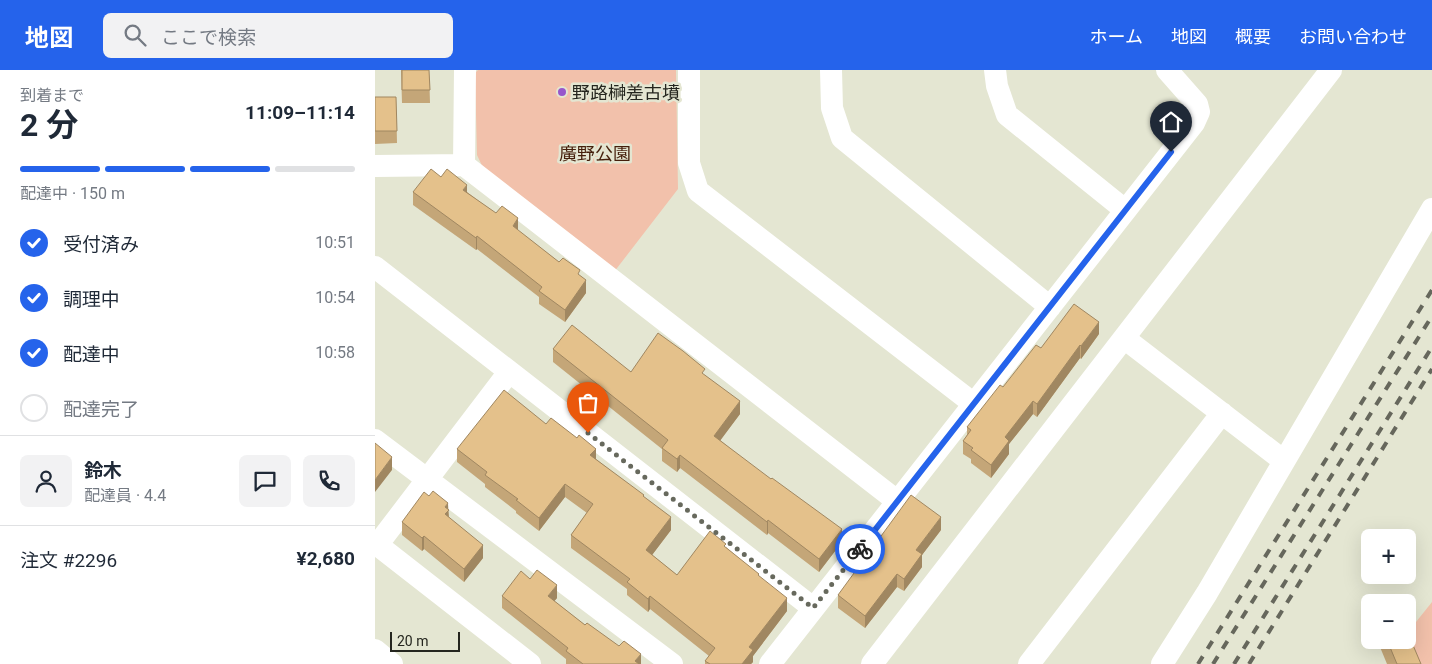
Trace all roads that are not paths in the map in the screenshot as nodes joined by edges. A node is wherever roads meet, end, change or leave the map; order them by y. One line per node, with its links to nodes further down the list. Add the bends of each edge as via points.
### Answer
1 (465, 70): 7 (street)
2 (689, 70): 15 (street, via 689,163 698,191)
3 (831, 70): 12 (street, via 831,108 842,138)
4 (995, 70): 10 (street, via 1007,115)
5 (1167, 70): 10 (street, via 1197,104 1199,112 1194,123)
6 (1331, 70): 13 (street)
7 (464, 165): 8 (street); 20 (street)
8 (375, 166)
9 (1432, 209): 18 (street)
10 (1125, 210): 12 (street)
11 (375, 267): 14 (street)
12 (1050, 307): 15 (street)
13 (1125, 338): 16 (street); 24 (street)
14 (509, 372): 19 (street); 22 (street)
15 (973, 404): 20 (street)
16 (1222, 414): 18 (street); 29 (street)
17 (375, 440): 19 (street)
18 (1284, 461): 30 (street)
19 (426, 479): 21 (street); 27 (street)
20 (897, 501): 22 (street)
21 (376, 544): 26 (street)
22 (813, 608): 28 (street)
23 (375, 650): 25 (street)
24 (883, 660)
25 (392, 664)
26 (530, 664)
27 (672, 664)
28 (770, 664)
29 (1029, 664)
30 (1162, 664)

